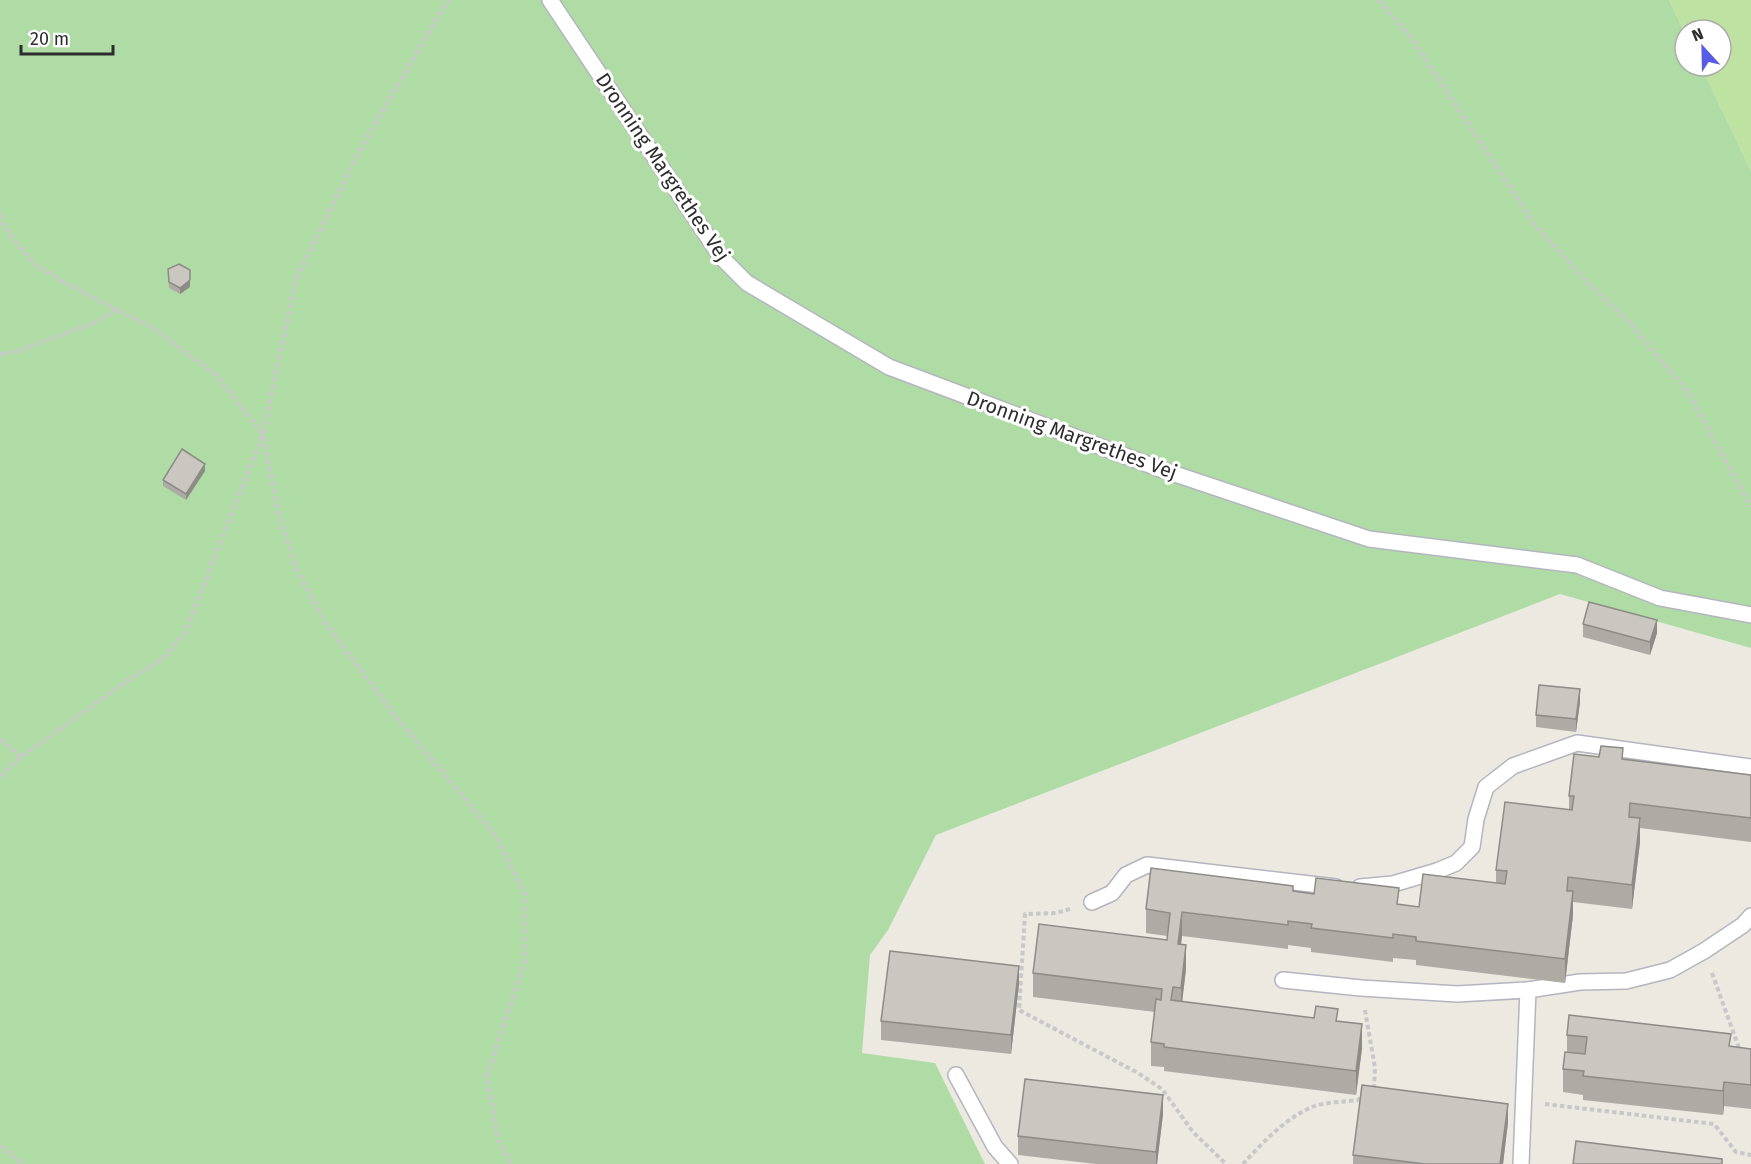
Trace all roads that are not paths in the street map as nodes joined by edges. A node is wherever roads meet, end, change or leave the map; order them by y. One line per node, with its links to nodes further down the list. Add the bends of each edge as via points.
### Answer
1 (550, 0): 2 (lane, Dronning Margrethes Vej, via 722,257 747,283 889,367 1160,469 1369,539 1577,565 1660,598)
2 (1751, 615)
3 (1751, 766): 4 (lane, via 1577,743 1514,765 1486,787 1472,847 1456,863 1437,872 1393,884 1357,888 1147,865 1126,875 1112,893)
4 (1092, 902)
5 (1751, 916): 7 (lane, via 1743,925 1670,970 1626,981 1580,982)
6 (1283, 980): 7 (lane, via 1457,994)
7 (1528, 990): 10 (lane)
8 (956, 1075): 9 (lane, via 995,1147)
9 (1010, 1164)
10 (1521, 1164)

